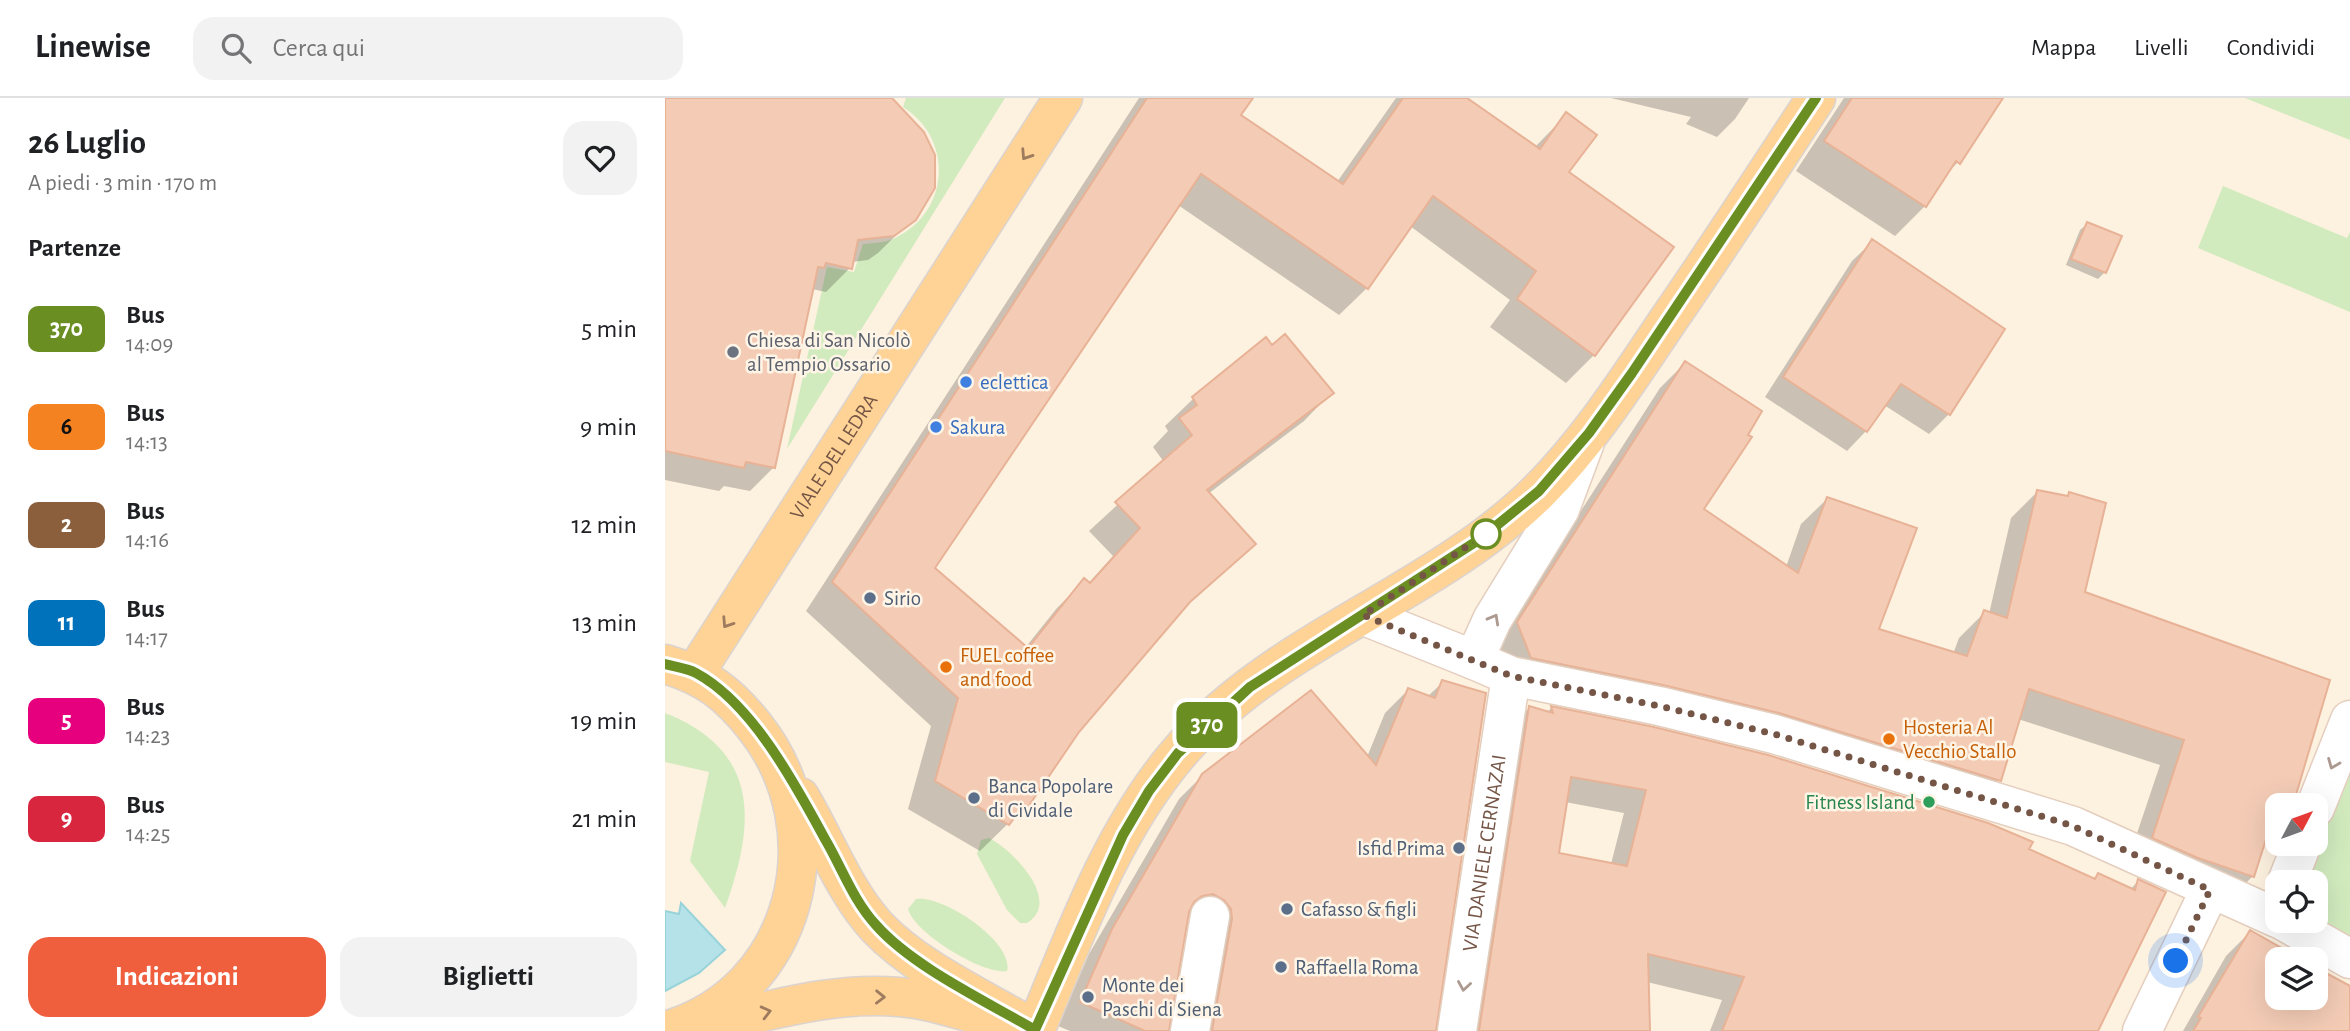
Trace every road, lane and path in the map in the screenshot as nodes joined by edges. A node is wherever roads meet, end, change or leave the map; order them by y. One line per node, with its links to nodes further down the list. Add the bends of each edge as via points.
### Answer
1 (1063, 98): 6 (main road, VIALE DEL LEDRA, one-way to 6)
2 (1816, 98): 3 (main road)
3 (1589, 433): 4 (main road, via 1519,509); 5 (street, one-way to 3, via 1492,621 1560,509)
4 (1363, 615): 5 (street); 18 (main road, via 1250,687 1178,753 1123,835)
5 (1474, 660): 7 (street)
6 (680, 668): 9 (main road, via 744,713)
7 (1511, 676): 11 (street, via 1774,734 1891,769 2073,826); 20 (street, VIA DANIELE CERNAZAI, one-way to 20)
8 (2350, 720): 10 (street, one-way to 10)
9 (778, 762): 16 (main road, via 793,802 799,837 797,882 785,924 768,955 743,985 720,1004); 18 (main road, via 877,926 919,961)
10 (2321, 793)
11 (2210, 890): 12 (street); 21 (street)
12 (2265, 905)
13 (1210, 916): 19 (street)
14 (2313, 933): 15 (street)
15 (2350, 959)
16 (665, 1031)
17 (675, 1031): 18 (main road, one-way to 18, via 811,1000 856,996 901,997)
18 (1036, 1031)
19 (1190, 1031)
20 (1457, 1031)
21 (2142, 1031)

